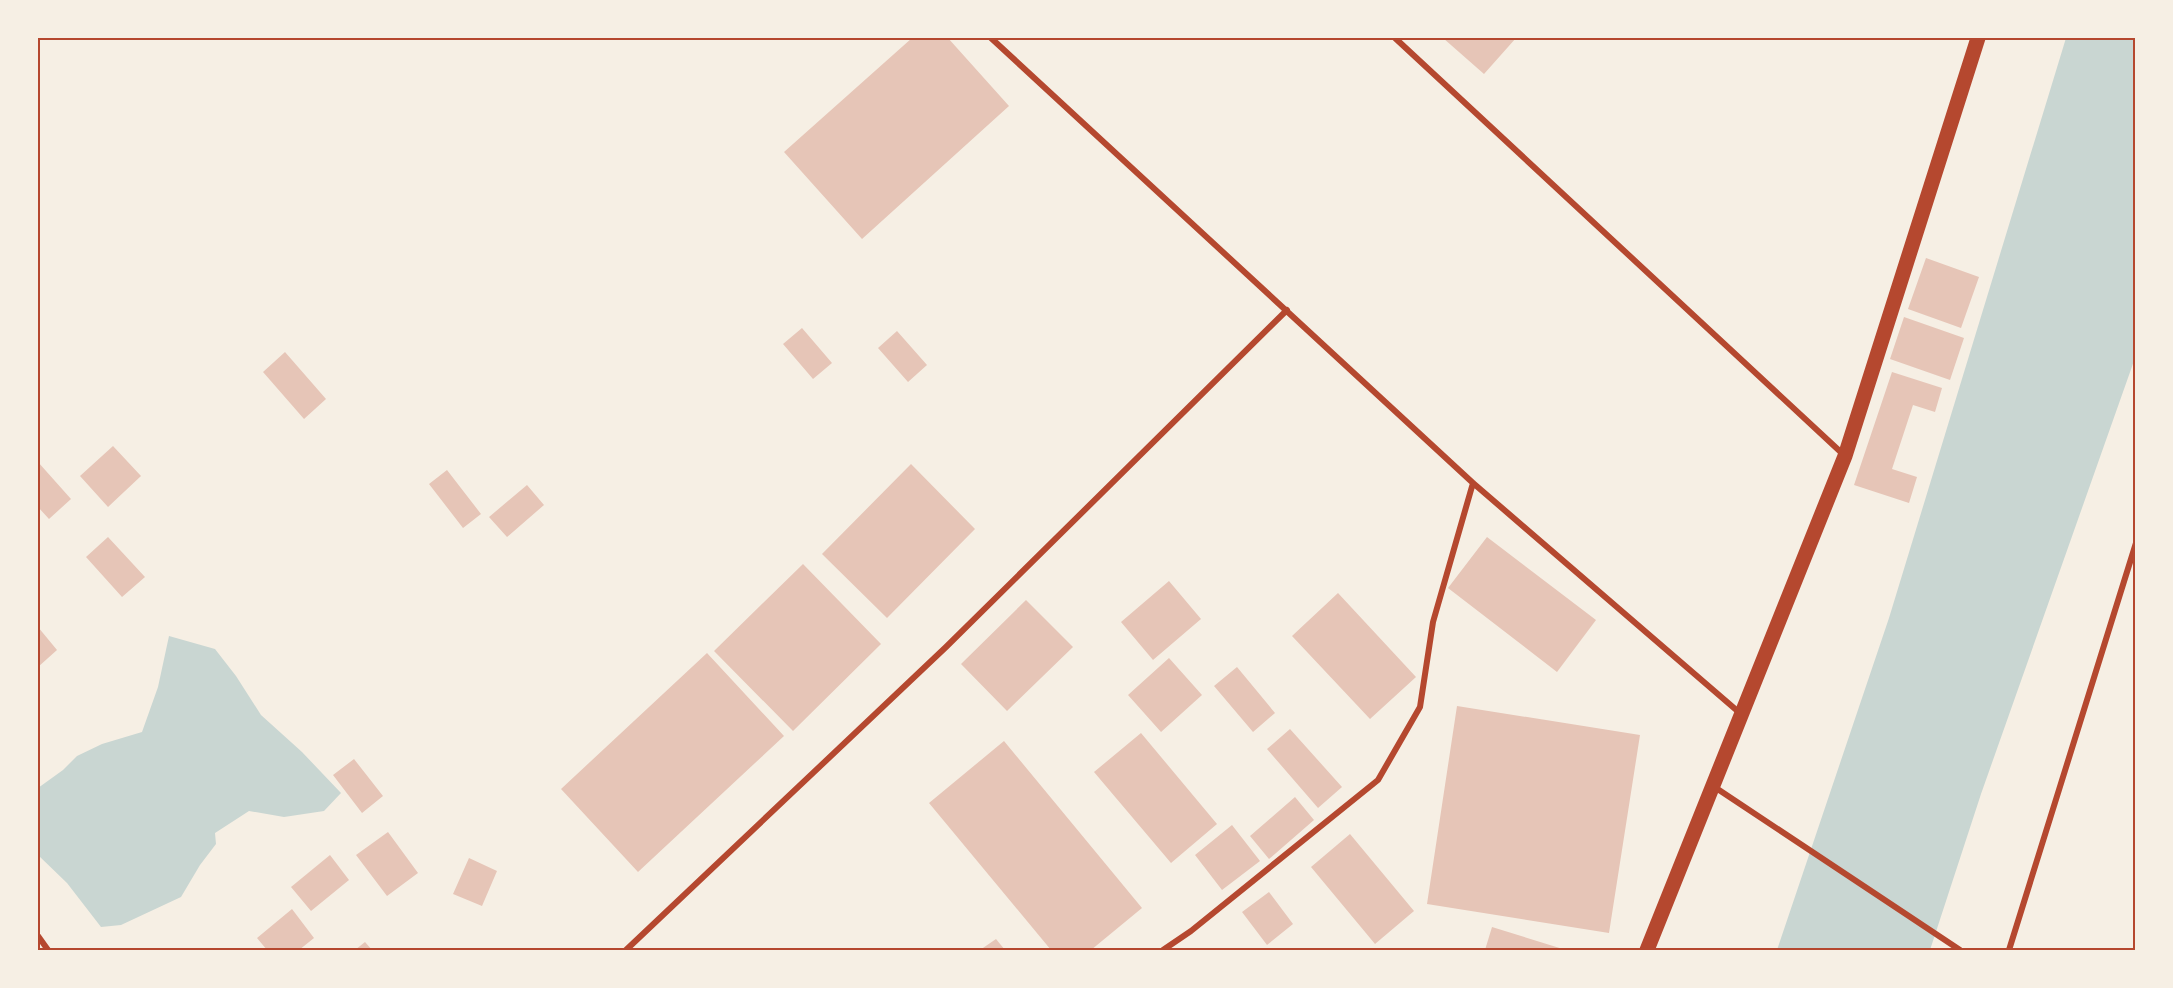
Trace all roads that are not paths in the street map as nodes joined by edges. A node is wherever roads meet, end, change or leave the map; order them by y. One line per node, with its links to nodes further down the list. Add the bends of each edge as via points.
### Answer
1 (991, 38): 4 (street)
2 (1395, 38): 5 (street)
3 (1978, 38): 5 (main road)
4 (1287, 310): 6 (street); 12 (street, via 946,647)
5 (1845, 456): 8 (main road)
6 (1473, 483): 8 (street); 13 (street, via 1433,622 1419,707 1378,780)
7 (2136, 543): 16 (street)
8 (1741, 715): 9 (main road)
9 (1713, 786): 14 (main road); 15 (street)
10 (38, 936): 11 (street)
11 (48, 951)
12 (626, 951)
13 (1163, 951)
14 (1647, 951)
15 (1960, 951)
16 (2009, 951)

